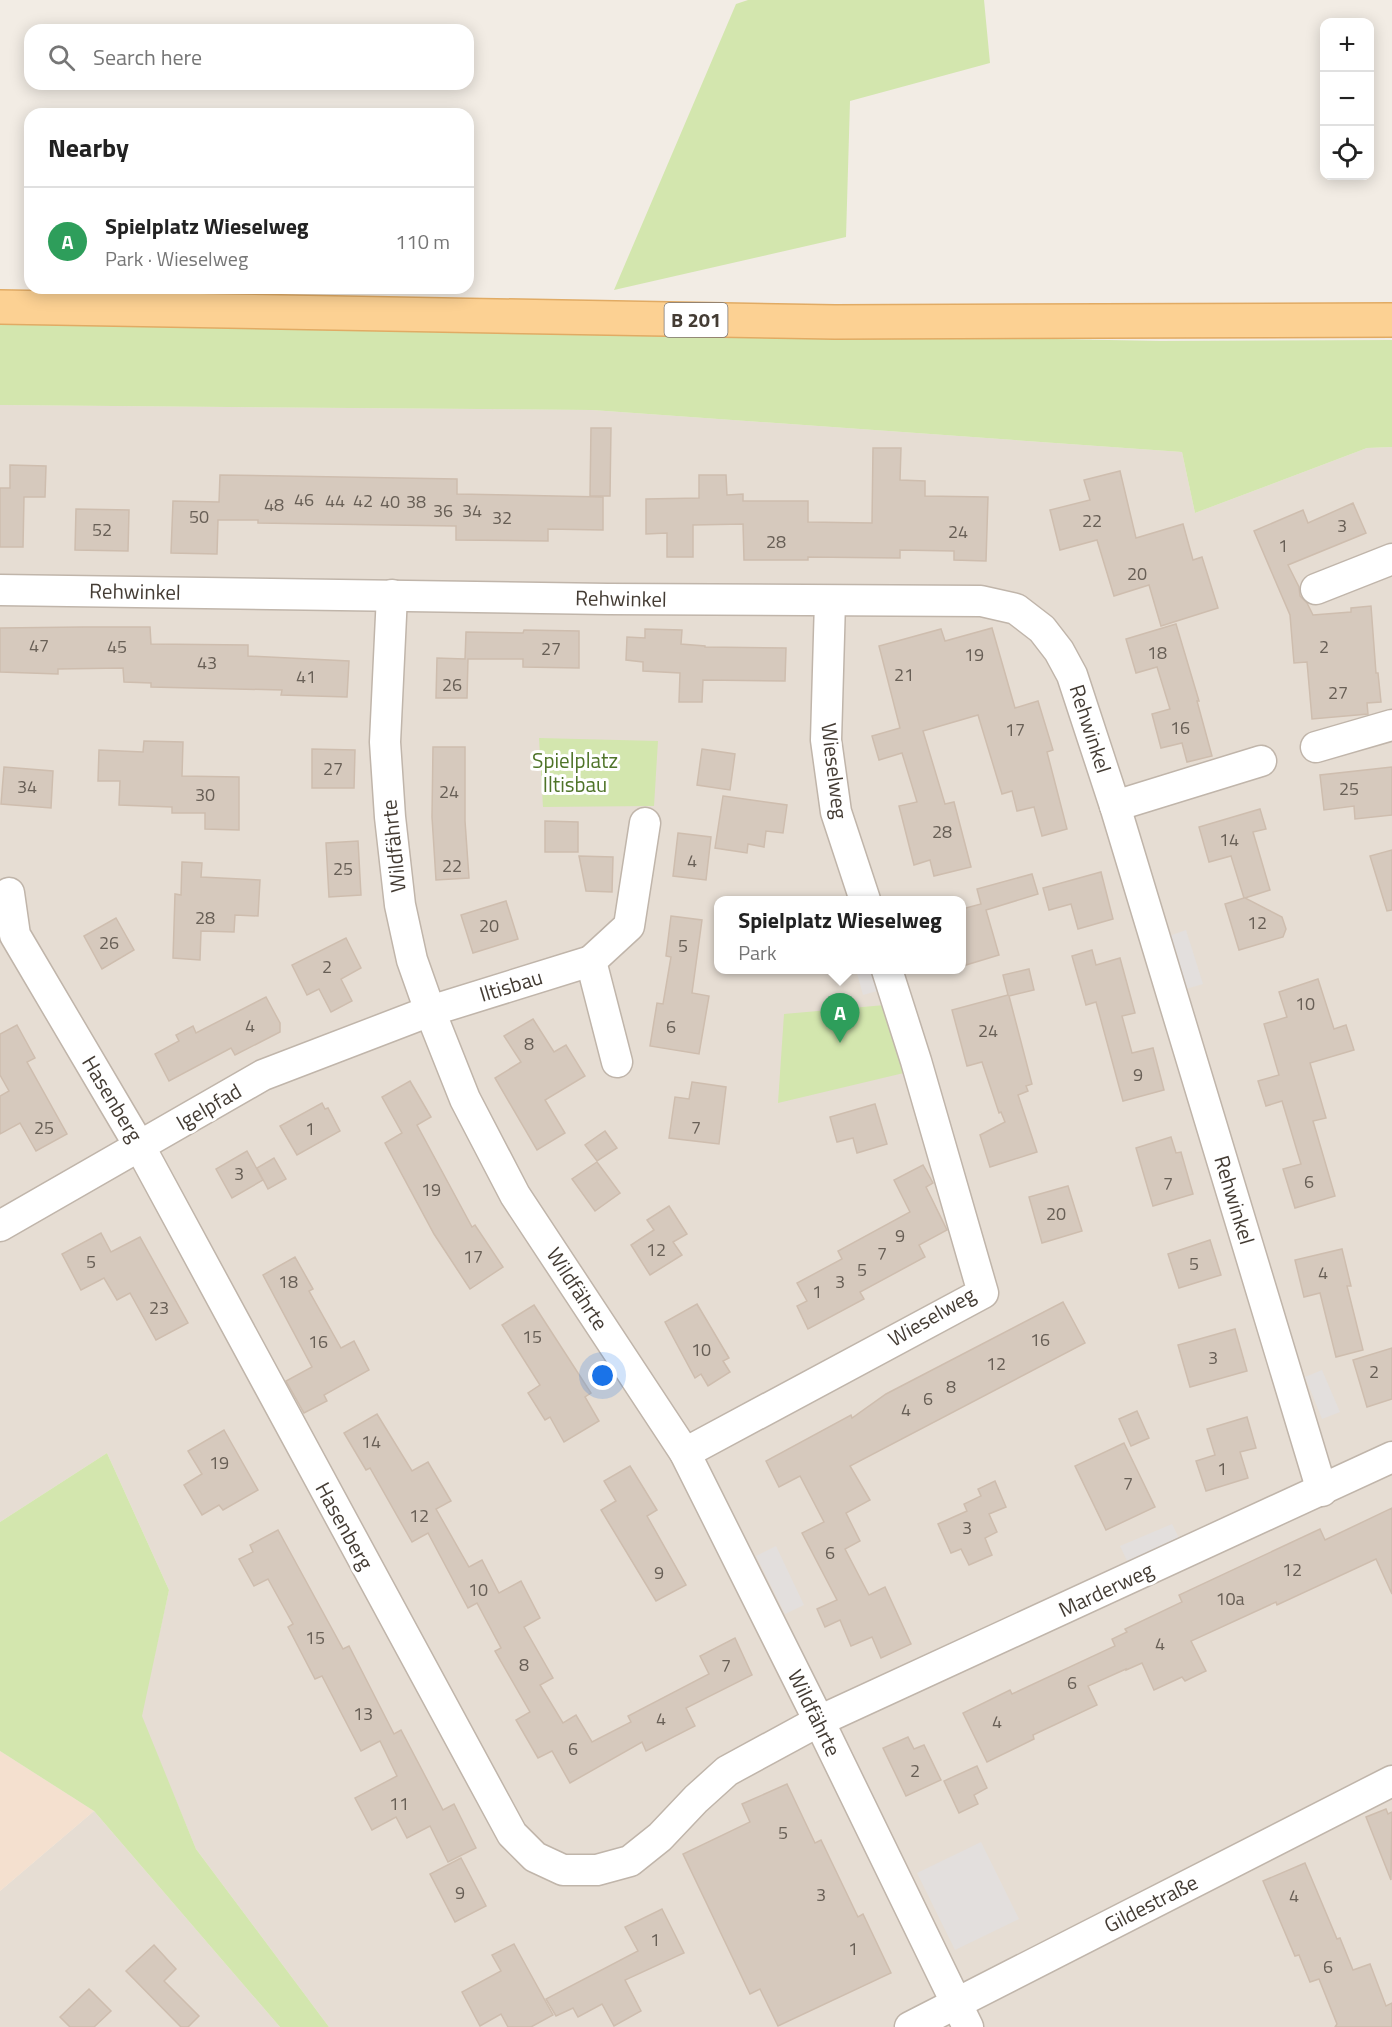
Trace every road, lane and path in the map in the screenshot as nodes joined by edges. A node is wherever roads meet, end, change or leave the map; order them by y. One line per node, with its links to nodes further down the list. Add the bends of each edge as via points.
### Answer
1 (0, 308): 2 (main road, B 201, via 835,322)
2 (1392, 320)
3 (1392, 559): 4 (street)
4 (1316, 589)
5 (0, 590): 6 (street, Rehwinkel)
6 (392, 595): 7 (street, Rehwinkel); 17 (street, Wildfährte, via 385,742 390,817 412,960)
7 (831, 601): 11 (street, Rehwinkel, via 981,601 1016,609 1042,629 1072,675); 14 (street, Wieselweg, via 826,740 836,812)
8 (1392, 726): 9 (street)
9 (1316, 747)
10 (1261, 761): 11 (street)
11 (1115, 806): 23 (street, Rehwinkel)
12 (645, 823): 15 (street, Iltisbau, via 629,926)
13 (9, 892): 19 (street, Hasenberg, via 15,935)
14 (863, 896)
15 (591, 961): 17 (street, Iltisbau); 18 (street)
16 (889, 974): 21 (street, Wieselweg, via 983,1293)
17 (430, 1011): 19 (street, Igelpfad, via 263,1075); 21 (street, Wildfährte, via 465,1099 515,1195)
18 (617, 1062)
19 (140, 1147): 20 (street, Igelpfad); 24 (street, Hasenberg, via 512,1834 535,1857 563,1870 597,1870 630,1861 727,1771)
20 (0, 1226)
21 (685, 1453): 24 (street, Wildfährte)
22 (1392, 1457): 23 (street, Marderweg)
23 (1322, 1491): 24 (street, Marderweg)
24 (819, 1721): 26 (street, Wildfährte)
25 (1392, 1781): 26 (street, Gildestraße)
26 (961, 2015): 27 (street, Gildestraße)
27 (910, 2027)

